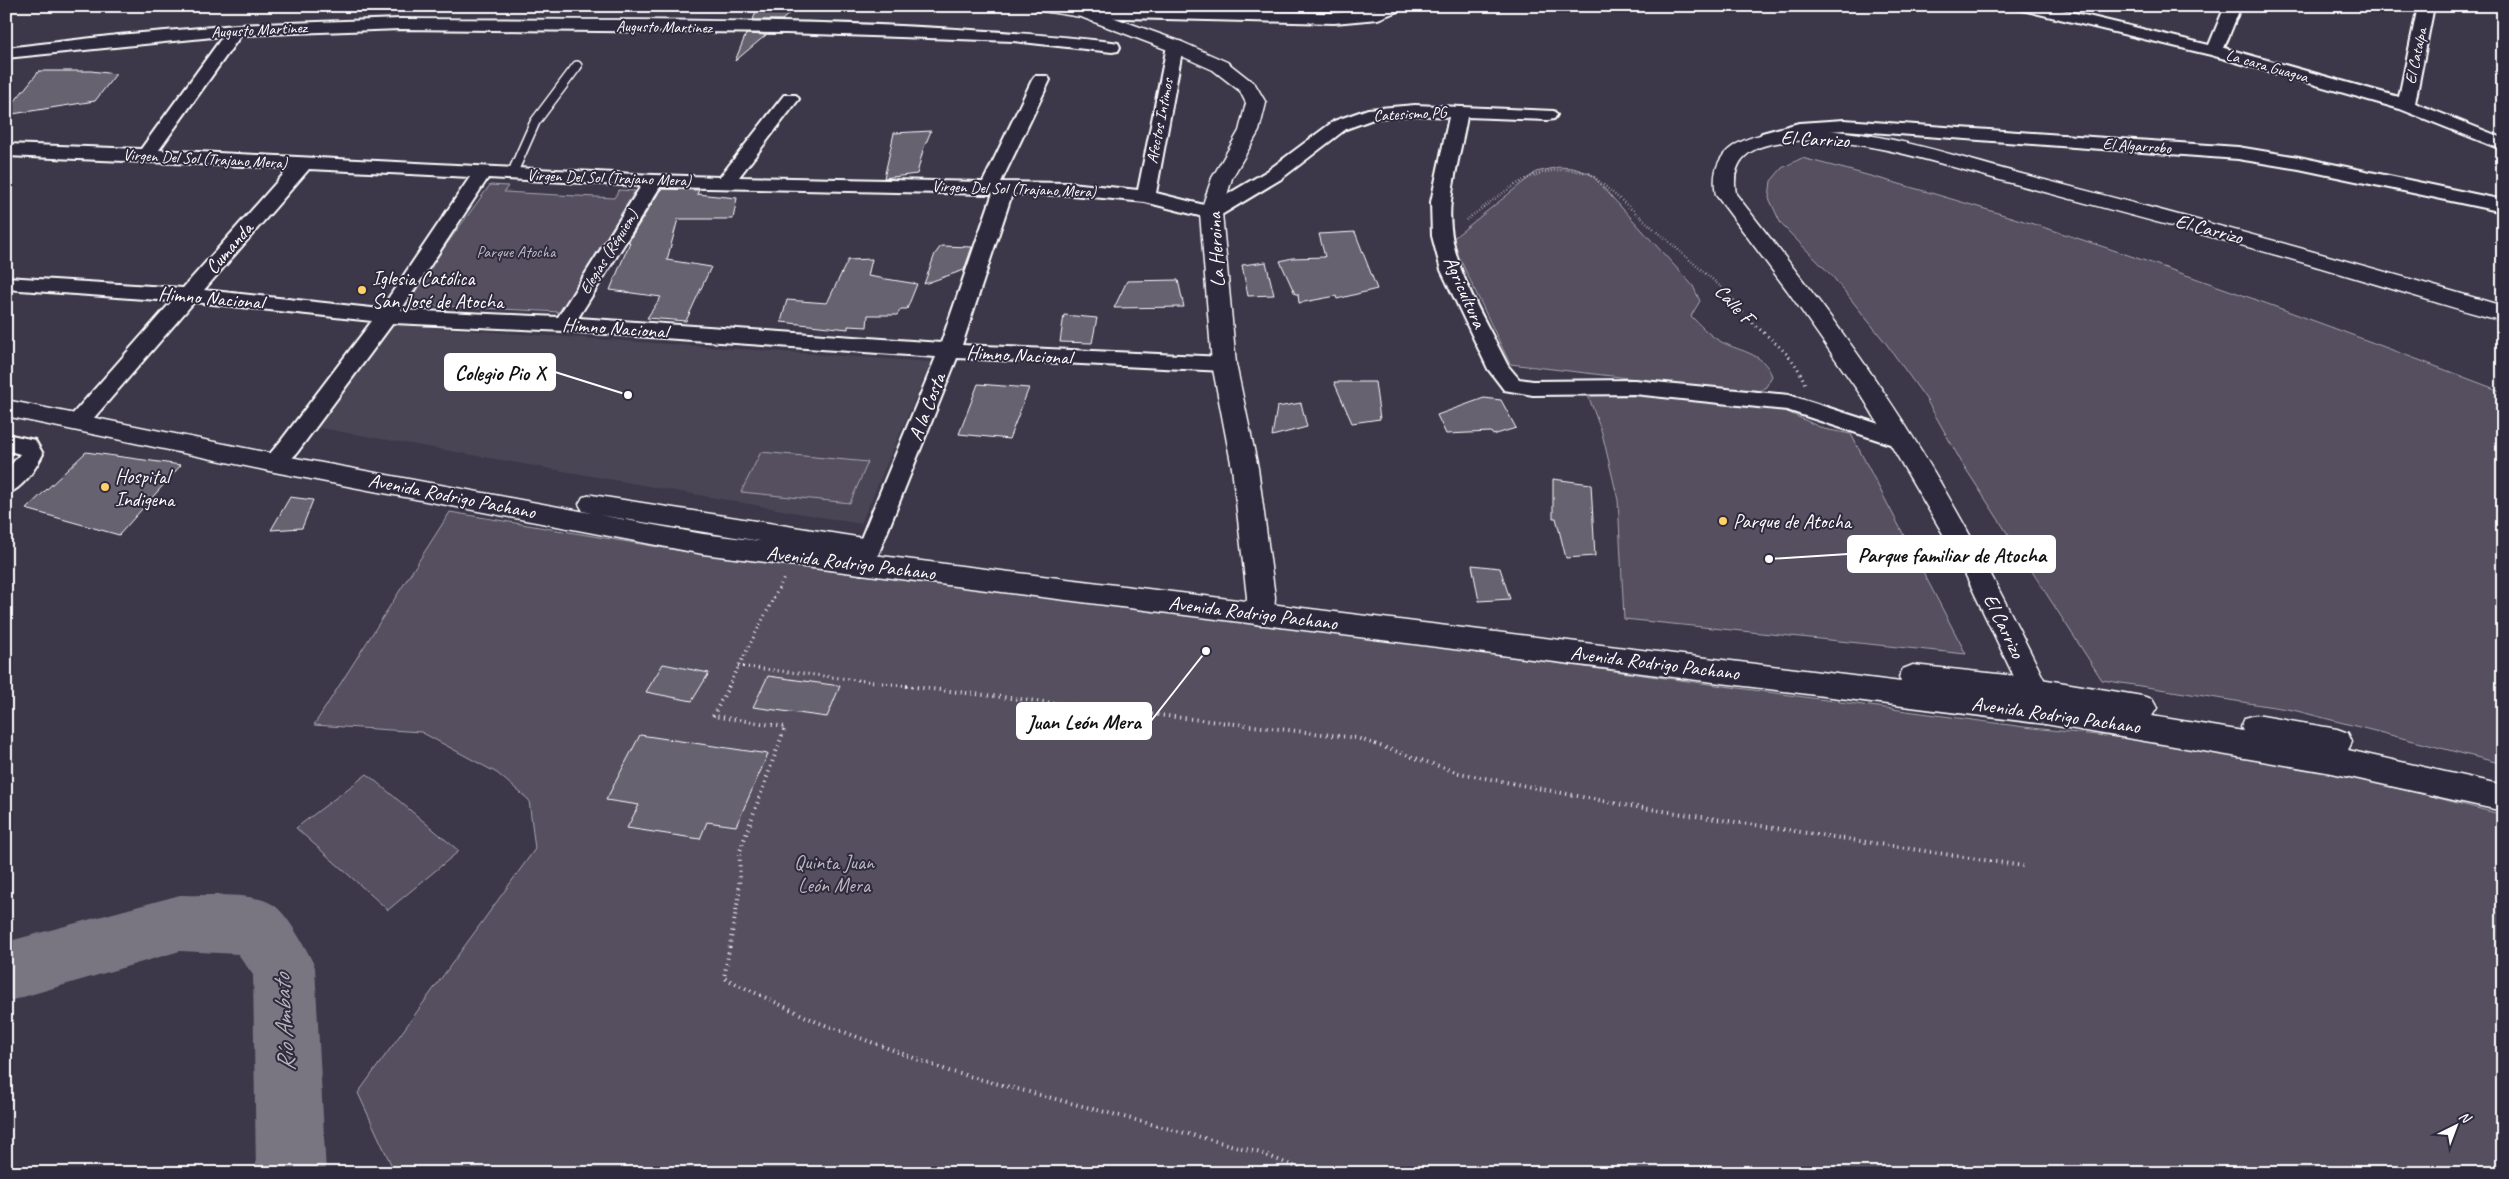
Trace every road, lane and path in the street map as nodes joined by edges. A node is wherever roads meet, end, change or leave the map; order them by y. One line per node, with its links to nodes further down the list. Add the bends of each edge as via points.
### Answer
1 (1042, 6): 6 (street, La Heroina)
2 (1397, 6): 6 (street, via 1378,14 1334,18)
3 (2024, 6): 10 (street, La cara Guagua)
4 (2233, 6): 10 (street)
5 (2426, 6): 15 (street, El Catalpa)
6 (1084, 12): 8 (street, La Heroina)
7 (236, 30): 9 (street, Augusto Martinez, via 400,24 786,28 1013,36); 11 (street, Augusto Martinez); 21 (street)
8 (1175, 46): 28 (street, Afectos Intimos); 30 (street, La Heroina, via 1220,66 1248,88 1256,103 1249,131 1222,178)
9 (1112, 47)
10 (2215, 51): 15 (street, La cara Guagua)
11 (6, 53)
12 (577, 66): 24 (lane, via 535,122)
13 (1041, 80): 27 (street, A la Costa)
14 (790, 99): 26 (street)
15 (2406, 105): 19 (street, La cara Guagua)
16 (1460, 112): 17 (street, Catesismo PG); 30 (street, Catesismo PG, via 1415,110 1374,113 1340,125 1274,175); 31 (street, Agricultura, via 1441,202)
17 (1548, 115)
18 (1768, 137): 29 (street, El Algarrobo, via 1799,128 1852,125 2238,154 2299,163); 34 (street, El Carrizo, via 1818,135 1878,144 2132,207); 43 (street, El Carrizo, via 1744,147 1731,158 1721,182 1726,195 1796,285 1875,397)
19 (2503, 145)
20 (6, 150): 21 (street, Virgen Del Sol (Trajano Mera))
21 (146, 155): 22 (street, Virgen Del Sol (Trajano Mera))
22 (303, 164): 23 (street, Virgen Del Sol (Trajano Mera)); 33 (street, Cumanda)
23 (482, 173): 24 (street, Virgen Del Sol (Trajano Mera)); 35 (street)
24 (512, 174): 25 (street, Virgen Del Sol (Trajano Mera))
25 (654, 181): 26 (street, Virgen Del Sol (Trajano Mera)); 36 (street, Elegías (Réquiem))
26 (726, 181): 27 (street, Virgen Del Sol (Trajano Mera))
27 (997, 188): 28 (street, Virgen Del Sol (Trajano Mera), via 1071,189); 37 (street, A la Costa)
28 (1146, 196): 30 (street, Virgen Del Sol (Trajano Mera))
29 (2503, 206)
30 (1211, 213): 38 (street, La Heroina)
31 (1442, 236): 40 (street, Agricultura, via 1451,270 1498,369 1512,385 1520,388 1634,387); 40 (path, Calle F, via 1541,170 1566,167 1591,174 1729,294 1744,317 1794,362 1804,376 1806,386 1801,396)
32 (6, 284): 33 (street, Himno Nacional)
33 (187, 295): 35 (street, Himno Nacional); 42 (street, Cumanda)
34 (2503, 314)
35 (387, 316): 36 (street, Himno Nacional); 45 (street)
36 (564, 324): 37 (street, Himno Nacional)
37 (949, 351): 38 (street, Himno Nacional); 47 (street, A la Costa)
38 (1224, 364): 49 (street, La Heroina, via 1245,468)
39 (6, 389): 42 (street, Avenida Rodrigo Pachano)
40 (1789, 403): 43 (street)
41 (6, 408): 42 (street, Avenida Rodrigo Pachano)
42 (84, 414): 45 (street, Avenida Rodrigo Pachano)
43 (1899, 439): 51 (street, El Carrizo, via 1972,561)
44 (6, 442): 46 (street, via 27,446 32,454)
45 (281, 455): 47 (street, Avenida Rodrigo Pachano, via 703,544)
46 (6, 486)
47 (866, 557): 49 (street, Avenida Rodrigo Pachano)
48 (786, 574): 50 (path)
49 (1261, 605): 51 (street, Avenida Rodrigo Pachano)
50 (738, 666): 54 (path, via 1357,738 1459,772 1624,805); 55 (path, via 713,716 785,727 740,851 739,894 724,978 817,1022 948,1071 1261,1153)
51 (2040, 701): 52 (street, Avenida Rodrigo Pachano, via 2298,734); 53 (street, Avenida Rodrigo Pachano, via 2396,772)
52 (2503, 779)
53 (2503, 798)
54 (2022, 866)
55 (1310, 1173)

